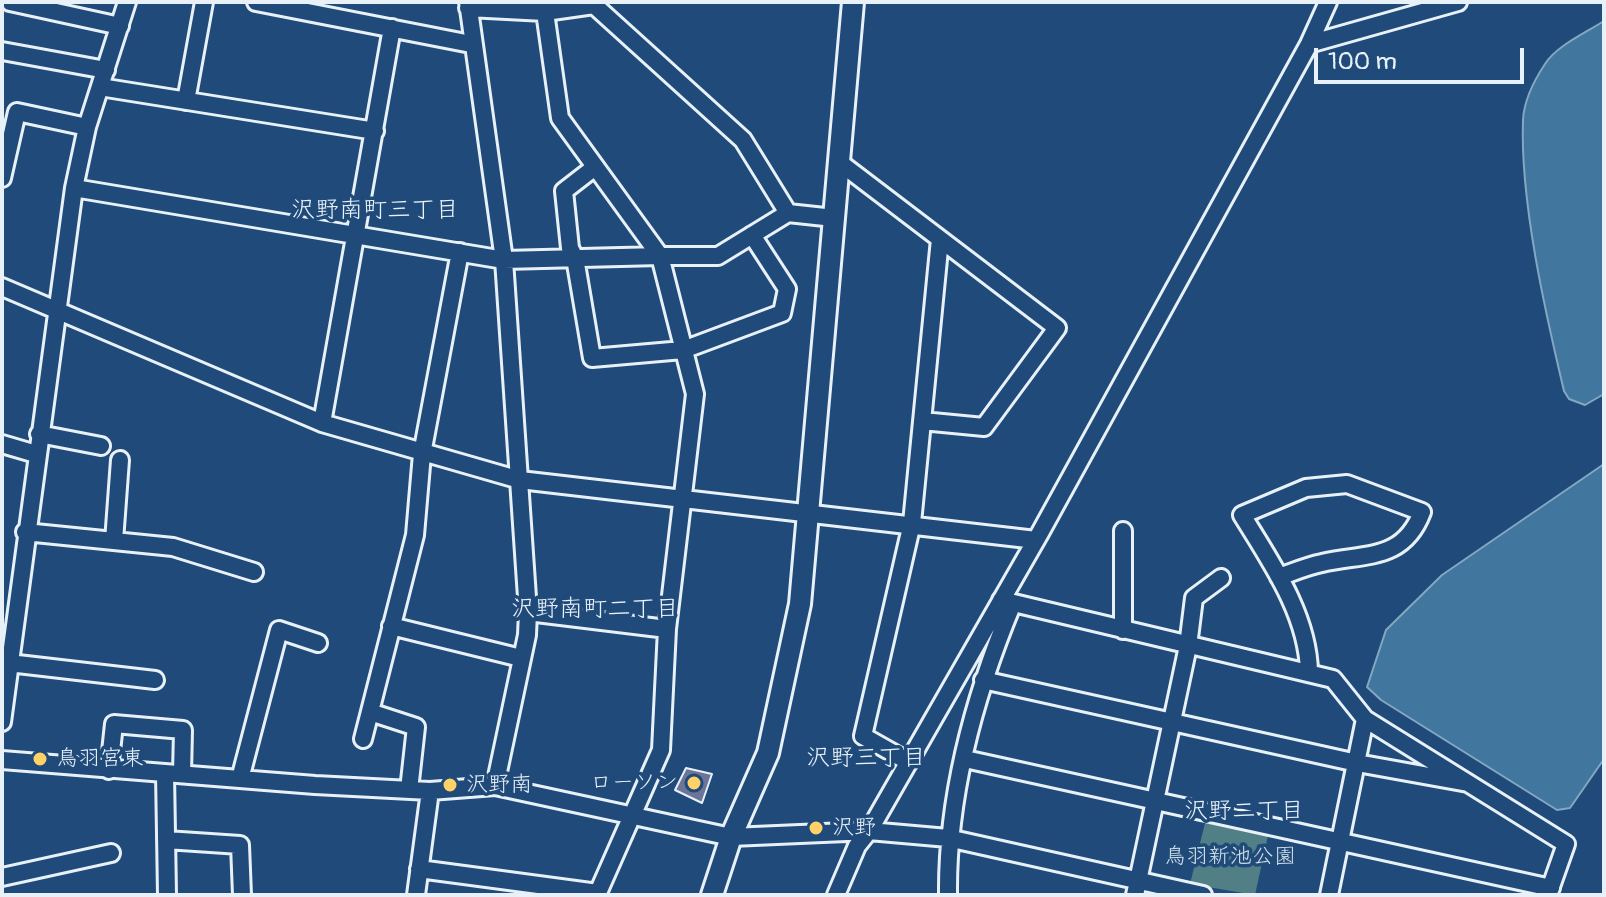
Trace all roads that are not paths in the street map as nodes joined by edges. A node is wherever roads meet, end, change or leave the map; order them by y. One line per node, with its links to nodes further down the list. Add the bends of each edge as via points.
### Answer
1 (10, 2): 10 (street)
2 (127, 2): 10 (street)
3 (204, 2): 17 (street)
4 (256, 2): 11 (street)
5 (853, 2): 20 (street)
6 (1328, 2): 13 (street)
7 (1458, 2): 13 (street)
8 (468, 5): 9 (street); 12 (street)
9 (545, 12): 21 (street, via 560,118); 24 (street, via 594,5 743,140)
10 (120, 26): 15 (street)
11 (392, 28): 12 (street); 19 (street)
12 (471, 44): 32 (street)
13 (1309, 44): 50 (street)
14 (2, 51): 15 (street)
15 (106, 70): 16 (street)
16 (100, 87): 17 (street); 18 (street)
17 (186, 101): 19 (street)
18 (87, 127): 22 (street, via 17,112); 23 (street)
19 (375, 131): 26 (street)
20 (839, 162): 25 (street); 28 (street)
21 (595, 167): 30 (street); 31 (street, via 564,191)
22 (2, 178)
23 (74, 188): 26 (street); 34 (street)
24 (788, 213): 25 (street); 27 (street)
25 (834, 218): 46 (street)
26 (356, 234): 29 (street); 37 (street)
27 (752, 235): 30 (street, via 718,256); 35 (street, via 787,289 782,313)
28 (940, 239): 36 (street); 36 (street, via 1057,328 984,427)
29 (460, 252): 32 (street); 42 (street)
30 (660, 256): 31 (street); 35 (street)
31 (575, 258): 32 (street); 35 (street, via 592,358)
32 (504, 260): 44 (street)
33 (2, 287): 34 (street)
34 (57, 313): 37 (street); 38 (street)
35 (683, 350): 45 (street, via 695,394)
36 (922, 421): 47 (street)
37 (322, 423): 42 (street)
38 (39, 434): 40 (street); 41 (street)
39 (2, 444): 41 (street)
40 (101, 446)
41 (36, 454): 49 (street)
42 (422, 454): 44 (street); 57 (street, via 415,535)
43 (120, 460): 51 (street)
44 (520, 480): 45 (street); 56 (street)
45 (683, 497): 46 (street); 58 (street)
46 (808, 511): 47 (street); 86 (street, via 800,604 783,693 768,753)
47 (912, 523): 50 (street); 74 (street, via 863,736)
48 (1123, 531): 59 (street)
49 (25, 532): 51 (street); 63 (street)
50 (1036, 540): 55 (street)
51 (114, 541): 52 (street, via 173,547)
52 (254, 572)
53 (1279, 577): 53 (street, via 1242,515 1306,488 1347,484 1422,512 1415,530 1380,555 1323,562); 64 (street, via 1309,645)
54 (1221, 578): 61 (street, via 1194,598)
55 (1007, 602): 59 (street); 66 (street); 74 (street)
56 (528, 612): 58 (street); 62 (street)
57 (391, 626): 62 (street); 67 (street)
58 (667, 629): 84 (street, via 661,750)
59 (1123, 630): 61 (street)
60 (318, 643): 78 (street, via 279,630)
61 (1188, 646): 64 (street); 70 (street)
62 (521, 658): 80 (street)
63 (9, 663): 65 (street); 69 (street)
64 (1309, 672): 68 (street, via 1333,679)
65 (155, 680)
66 (983, 680): 70 (street); 72 (street)
67 (370, 712): 71 (street); 81 (street, via 416,727)
68 (1365, 719): 75 (street); 79 (street)
69 (2, 722)
70 (1171, 722): 75 (street); 83 (street)
71 (363, 739)
72 (965, 759): 83 (street); 87 (street)
73 (2, 760): 76 (street)
74 (909, 762): 85 (street)
75 (1357, 763): 79 (street); 89 (street)
76 (109, 770): 77 (street); 77 (street, via 114,724 183,730)
77 (173, 774): 78 (street); 88 (street)
78 (240, 779): 81 (street)
79 (1468, 783): 94 (street, via 1566,844)
80 (495, 786): 82 (street); 84 (street)
81 (409, 790): 82 (street)
82 (430, 791): 91 (street)
83 (1153, 801): 89 (street); 93 (street)
84 (630, 816): 86 (street); 95 (street)
85 (869, 831): 86 (street); 87 (street); 100 (street)
86 (731, 837): 99 (street)
87 (948, 838): 93 (street); 101 (street)
88 (166, 840): 96 (street); 97 (street, via 240,845)
89 (1340, 840): 94 (street); 103 (street)
90 (111, 853): 92 (street)
91 (419, 869): 95 (street); 98 (street)
92 (2, 877)
93 (1136, 888): 102 (street)
94 (1550, 892)
95 (598, 894)
96 (167, 895)
97 (242, 895)
98 (416, 895)
99 (712, 895)
100 (836, 895)
101 (948, 895)
102 (1203, 895)
103 (1329, 895)

